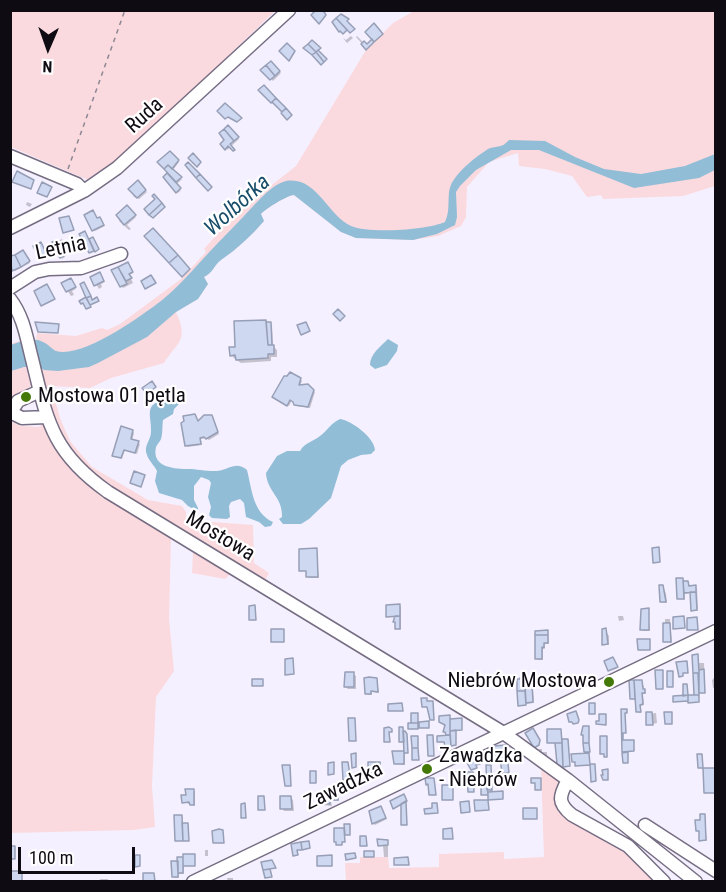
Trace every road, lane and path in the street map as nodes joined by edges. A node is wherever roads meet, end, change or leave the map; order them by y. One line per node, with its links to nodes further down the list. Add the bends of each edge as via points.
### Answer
1 (125, 10): 4 (path)
2 (289, 10): 5 (street, Ruda, via 117,168)
3 (10, 156): 4 (street)
4 (65, 178): 5 (street)
5 (84, 191): 6 (street, Ruda)
6 (10, 228)
7 (121, 254): 8 (street, Letnia, via 81,268 35,272)
8 (10, 288)
9 (11, 301): 10 (street, Mostowa, via 23,321)
10 (39, 391): 11 (street, Mostowa); 11 (street, via 18,401 14,414 22,418)
11 (47, 417): 13 (street, Mostowa, via 75,465 108,492)
12 (716, 631): 13 (street, Zawadzka)
13 (507, 730): 14 (street, Mostowa); 17 (street, Zawadzka)
14 (568, 780): 18 (street, via 560,800 564,808 628,846); 19 (street, Mostowa)
15 (645, 825): 16 (street)
16 (716, 871)
17 (193, 882)
18 (664, 882)
19 (696, 882)

